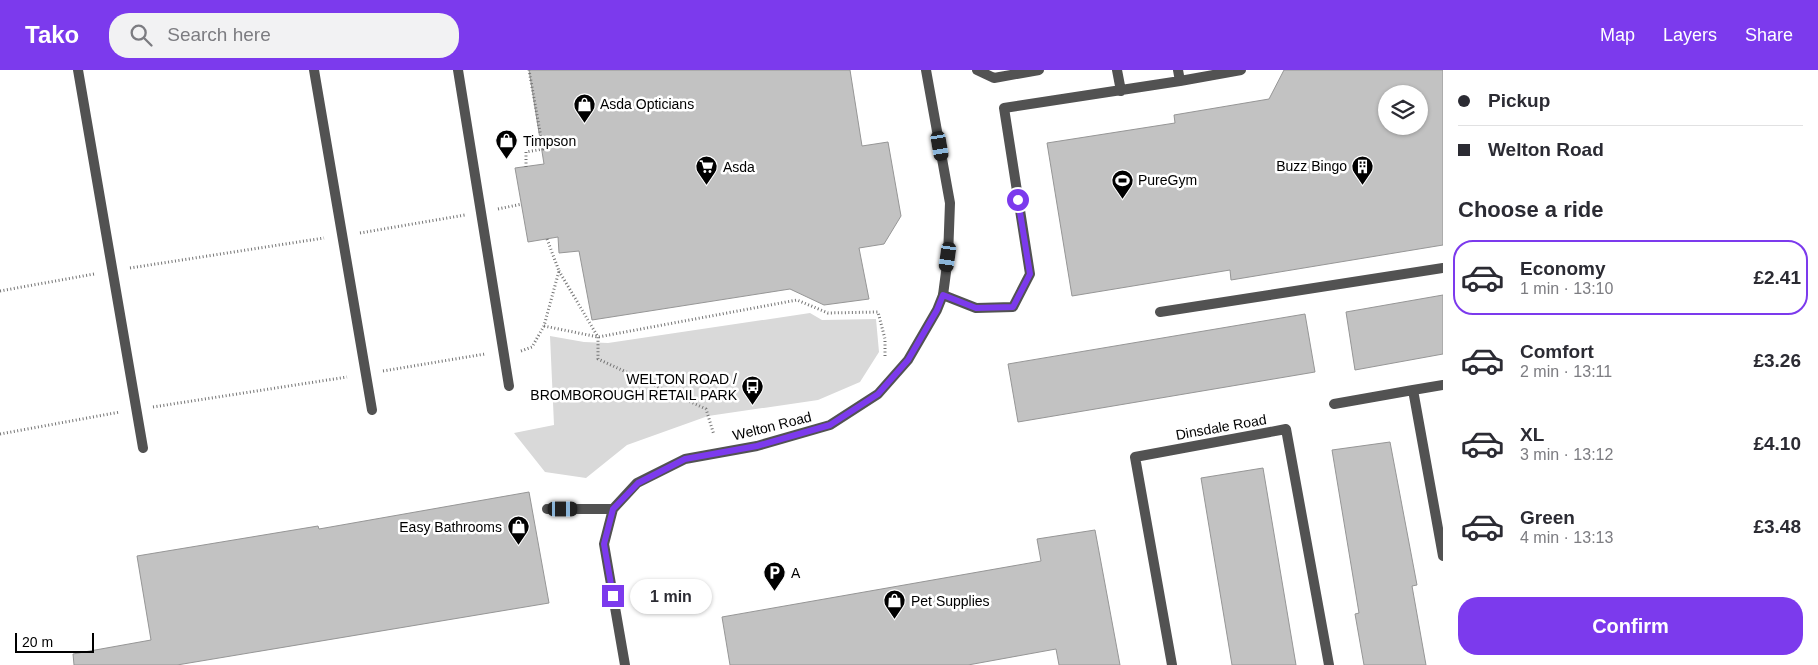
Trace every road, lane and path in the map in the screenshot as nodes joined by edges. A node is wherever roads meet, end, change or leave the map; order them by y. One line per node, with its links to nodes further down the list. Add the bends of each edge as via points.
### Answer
1 (78, 70): 19 (street)
2 (314, 70): 16 (street)
3 (458, 70): 15 (street)
4 (529, 70): 13 (path, via 543,149 526,152)
5 (926, 70): 22 (street, Welton Road, via 950,203)
6 (977, 70): 7 (street, via 994,78)
7 (1039, 70)
8 (1117, 70): 12 (street)
9 (1178, 70): 11 (street)
10 (1241, 70): 11 (street)
11 (1180, 82): 12 (street)
12 (1120, 91): 22 (street, via 1004,108 1030,274 1013,307 976,308)
13 (526, 167)
14 (522, 204): 15 (path)
15 (481, 212): 16 (path); 26 (street)
16 (342, 236): 19 (path); 27 (street)
17 (547, 239): 20 (path)
18 (1443, 268): 23 (street)
19 (113, 270): 21 (path); 33 (street)
20 (559, 271): 24 (path); 25 (path)
21 (0, 291)
22 (943, 295): 30 (street, Welton Road, via 908,360)
23 (1160, 312)
24 (544, 326): 25 (path); 26 (path, via 532,347 515,353)
25 (598, 337): 30 (path, via 797,300 828,313 878,312 885,339); 37 (path, via 598,359 706,409)
26 (503, 351): 27 (path); 29 (street)
27 (366, 374): 33 (path); 34 (street)
28 (1443, 385): 31 (street)
29 (509, 386)
30 (885, 386): 37 (street, Welton Road, via 830,425 757,446)
31 (1414, 390): 32 (street); 40 (street)
32 (1334, 404)
33 (137, 409): 35 (path); 36 (street)
34 (372, 410)
35 (0, 434)
36 (143, 448)
37 (719, 453): 39 (street, Welton Road, via 685,459 638,483)
38 (547, 509): 39 (street)
39 (613, 509): 41 (street, Welton Road, via 604,544)
40 (1443, 556)
41 (625, 665)
42 (1172, 665): 43 (street, Dinsdale Road, via 1135,457 1286,429)
43 (1329, 665)

